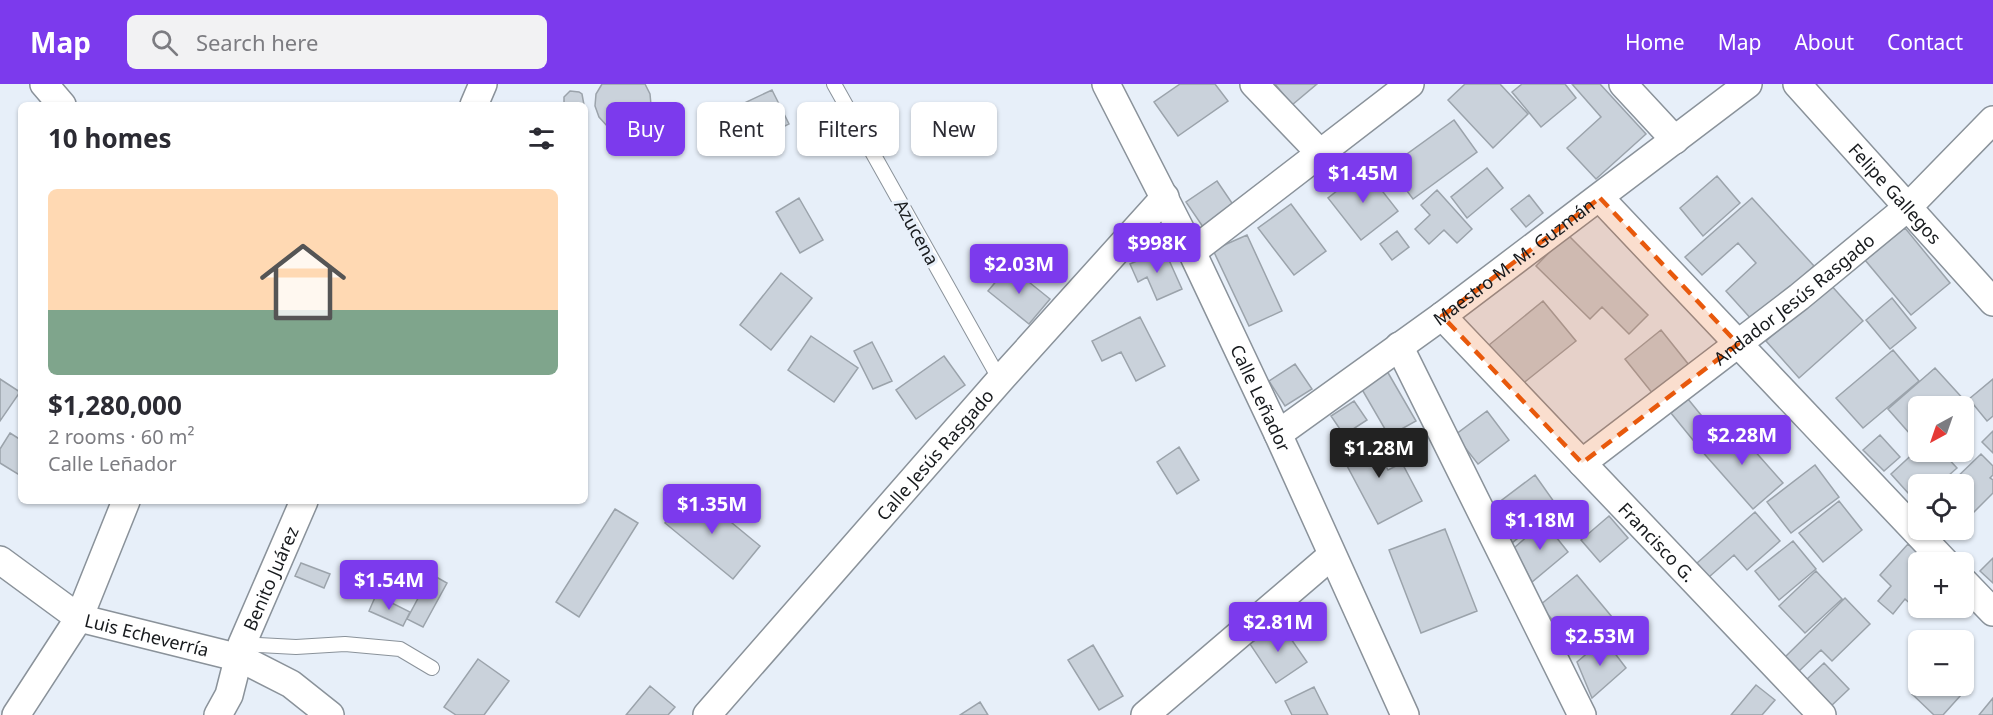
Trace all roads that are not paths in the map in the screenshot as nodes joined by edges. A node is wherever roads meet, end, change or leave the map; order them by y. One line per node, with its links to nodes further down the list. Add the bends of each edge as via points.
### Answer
1 (44, 84): 10 (street)
2 (483, 84): 11 (street)
3 (834, 84): 23 (lane, Azucena)
4 (1106, 84): 15 (street, Calle Leñador)
5 (1254, 84): 14 (street)
6 (1410, 84): 14 (street)
7 (1623, 84): 13 (street)
8 (1748, 84): 13 (street, Maestro M. M. Guzmán)
9 (1797, 84): 17 (street, Felipe Gallegos)
10 (59, 102)
11 (475, 102)
12 (1993, 120): 17 (street, Andador Jesús Rasgado)
13 (1674, 140): 16 (street, Maestro M. M. Guzmán)
14 (1320, 153): 18 (street)
15 (1165, 197): 18 (street, Calle Leñador); 23 (street, Calle Jesús Rasgado)
16 (1600, 198): 20 (street, Maestro M. M. Guzmán); 21 (street)
17 (1908, 207): 19 (street, Felipe Gallegos); 21 (street, Andador Jesús Rasgado)
18 (1192, 252): 24 (street, Calle Leñador)
19 (1993, 302)
20 (1442, 316): 22 (street, Maestro M. M. Guzmán); 25 (street, Francisco G.)
21 (1738, 344): 25 (street, Andador Jesús Rasgado); 28 (street)
22 (1399, 346): 24 (street, Maestro M. M. Guzmán); 42 (street)
23 (1000, 380): 39 (street, Calle Jesús Rasgado)
24 (1278, 434): 29 (street, Calle Leñador)
25 (1582, 463): 43 (street, Francisco G.)
26 (125, 504): 33 (street)
27 (303, 504): 34 (street, Benito Juárez)
28 (1936, 552)
29 (1331, 556): 40 (street); 41 (street, Calle Leñador)
30 (0, 560): 33 (street, Luis Echeverría)
31 (1974, 592): 32 (street)
32 (1993, 612)
33 (79, 618): 34 (street, Luis Echeverría); 36 (street)
34 (241, 651): 35 (lane, via 345,644 400,649); 37 (street, Benito Juárez, via 229,695); 38 (street, Luis Echeverría)
35 (432, 668)
36 (16, 715)
37 (218, 715)
38 (330, 715)
39 (707, 715)
40 (1145, 715)
41 (1404, 715)
42 (1582, 715)
43 (1822, 715)

